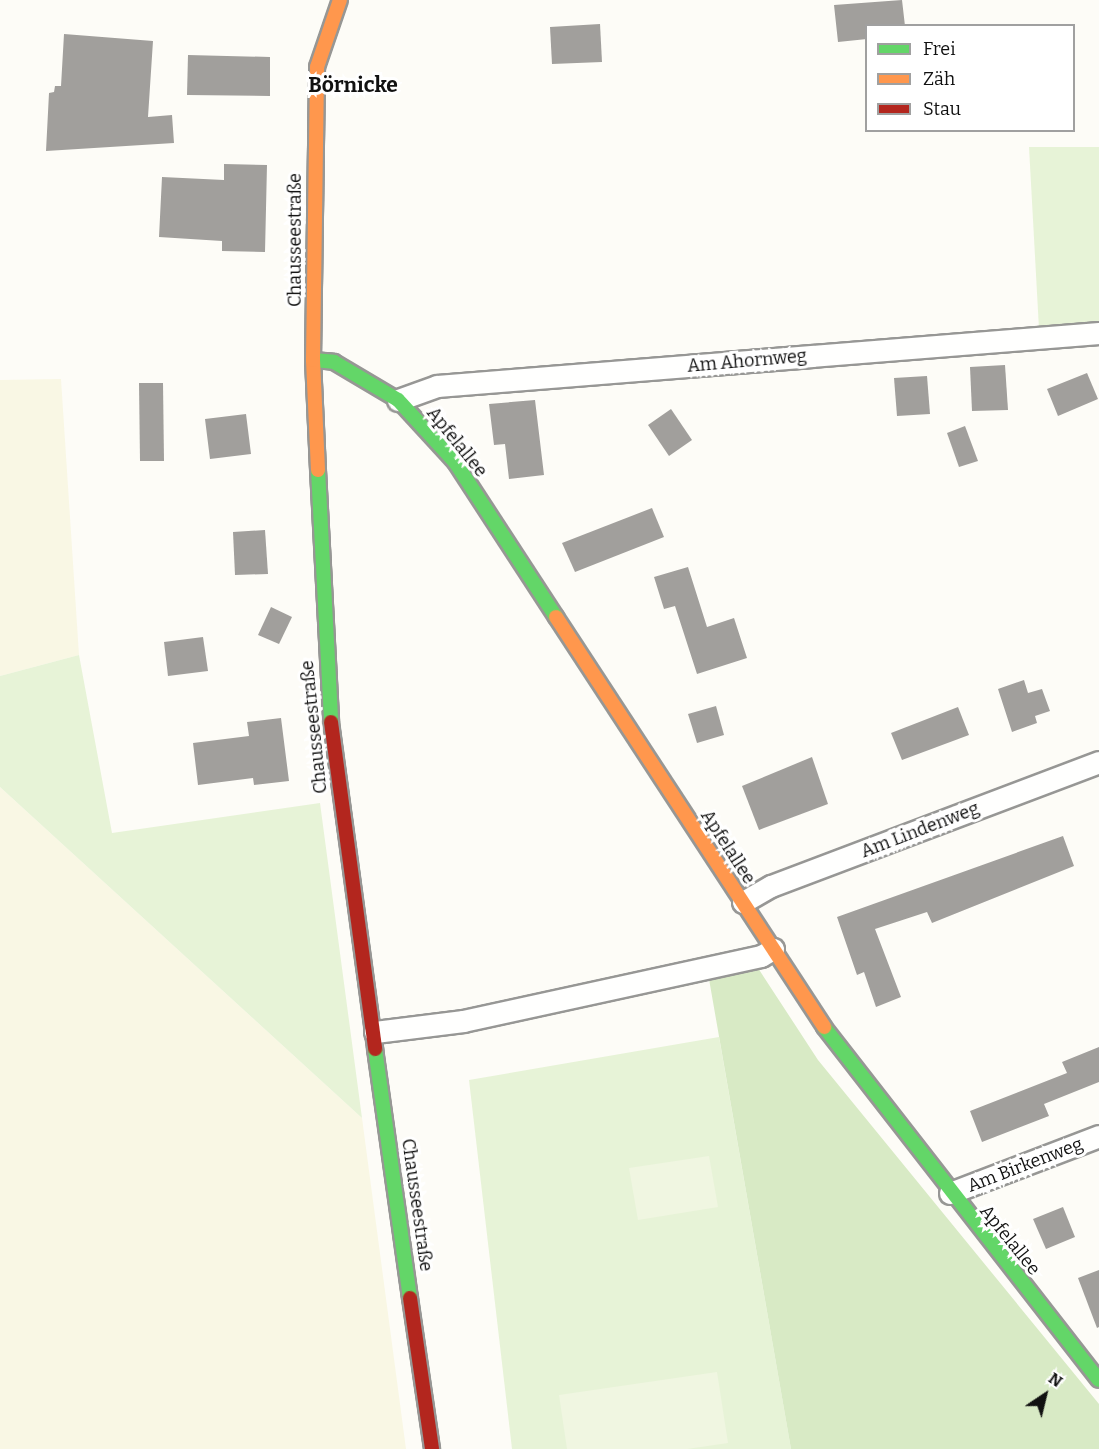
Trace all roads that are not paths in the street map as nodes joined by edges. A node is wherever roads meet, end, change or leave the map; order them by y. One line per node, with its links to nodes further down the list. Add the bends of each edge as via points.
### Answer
1 (340, 0): 3 (main road, Chausseestraße, via 317,67)
2 (1099, 333): 4 (street, Am Ahornweg, via 437,386)
3 (313, 360): 4 (main road, Apfelallee, via 334,362); 8 (main road, Chausseestraße, via 326,669 340,806)
4 (398, 400): 6 (main road, Apfelallee, via 455,462)
5 (1099, 762): 6 (street, Am Lindenweg, via 771,886)
6 (743, 902): 7 (main road, Apfelallee)
7 (773, 949): 8 (street, via 761,956 463,1021); 10 (main road, Apfelallee, via 828,1032)
8 (375, 1032): 12 (main road, Chausseestraße)
9 (1099, 1136): 10 (street, Am Birkenweg)
10 (950, 1193): 11 (main road, Apfelallee)
11 (1099, 1380)
12 (432, 1449)

